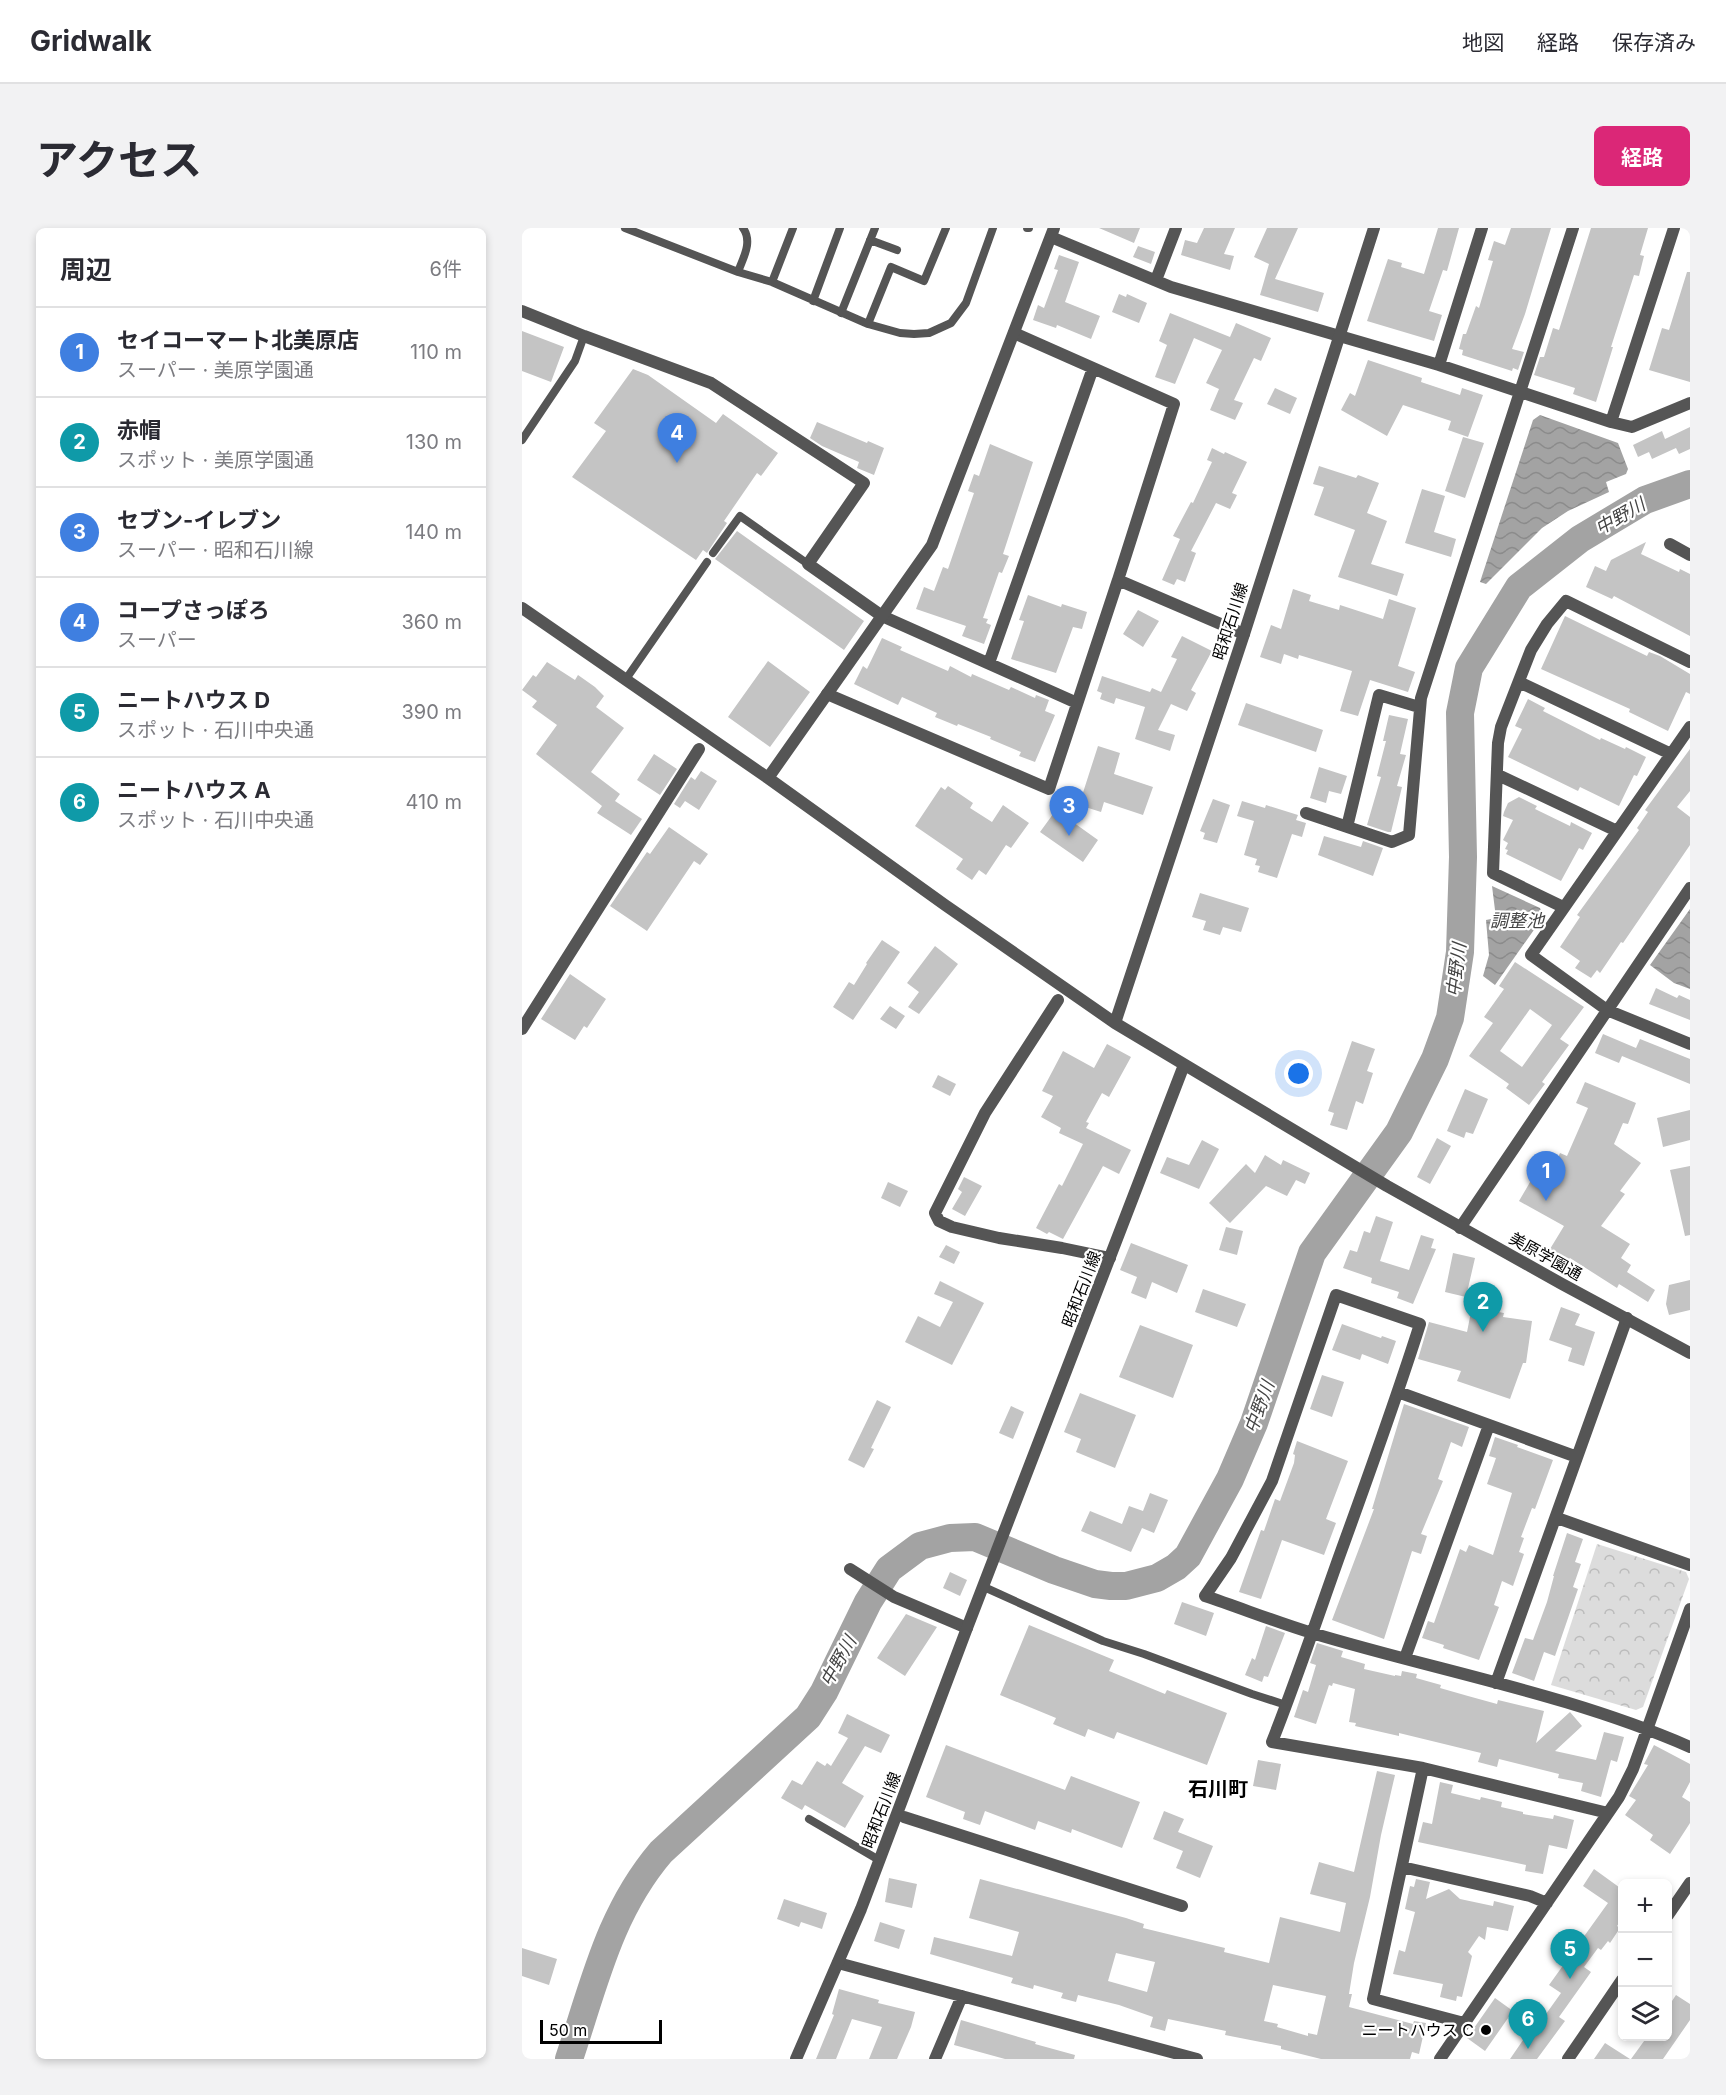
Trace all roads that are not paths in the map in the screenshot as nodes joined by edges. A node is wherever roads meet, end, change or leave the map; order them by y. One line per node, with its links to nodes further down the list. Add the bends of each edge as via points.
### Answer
1 (743, 228): 16 (lane, via 747,246)
2 (793, 228): 18 (lane)
3 (840, 228): 19 (lane)
4 (875, 228): 14 (lane)
5 (945, 228): 22 (lane, via 924,281 891,267)
6 (993, 228): 22 (lane, via 966,303 951,323 929,333 914,334)
7 (1176, 228): 17 (street)
8 (1374, 228): 25 (street, 昭和石川線)
9 (1482, 228): 26 (street)
10 (1573, 228): 28 (street)
11 (1674, 228): 30 (street)
12 (630, 229): 16 (lane)
13 (1053, 233): 17 (street); 23 (street)
14 (870, 240): 15 (lane); 21 (lane)
15 (897, 250)
16 (738, 272): 18 (lane)
17 (1156, 280): 25 (street)
18 (772, 282): 19 (lane)
19 (813, 302): 21 (lane)
20 (522, 311): 24 (street)
21 (841, 313): 22 (lane)
22 (868, 324)
23 (1014, 333): 27 (street); 37 (street, via 932,545)
24 (584, 336): 31 (lane, via 575,361); 34 (street, via 711,383 864,483)
25 (1340, 336): 26 (street); 38 (street, 昭和石川線)
26 (1438, 365): 28 (street)
27 (1093, 369): 35 (street, via 1174,404); 40 (street)
28 (1520, 393): 30 (street); 45 (street)
29 (1690, 403): 30 (street, via 1632,427)
30 (1611, 422)
31 (522, 440)
32 (713, 553): 34 (lane, via 740,516)
33 (707, 561): 41 (lane)
34 (808, 564): 37 (street)
35 (1118, 580): 38 (street); 44 (street)
36 (522, 608): 41 (street)
37 (882, 616): 40 (street); 43 (street)
38 (1244, 634): 58 (street, 昭和石川線)
39 (1690, 662): 42 (street, via 1566,601 1537,641)
40 (989, 663): 44 (street)
41 (626, 679): 50 (street)
42 (1519, 682): 48 (street); 49 (street, via 1498,743)
43 (827, 694): 44 (street, via 1049,789); 50 (street)
44 (1077, 703)
45 (1419, 707): 52 (street, via 1379,695); 52 (street, via 1409,835 1392,842)
46 (1690, 727): 48 (street)
47 (699, 749): 59 (street)
48 (1671, 754): 53 (street)
49 (1498, 775): 53 (street); 55 (street, via 1493,873)
50 (768, 778): 58 (street)
51 (1305, 813): 52 (street)
52 (1347, 827)
53 (1617, 831): 55 (street)
54 (1690, 888): 57 (street)
55 (1563, 907): 57 (street, via 1531,955)
56 (1058, 999): 63 (street, via 985,1113 935,1213 939,1221 952,1227)
57 (1607, 1010): 60 (street); 62 (street)
58 (1115, 1023): 61 (street)
59 (522, 1029)
60 (1690, 1044)
61 (1185, 1065): 62 (street, 美原学園通); 63 (street, 昭和石川線)
62 (1460, 1227): 64 (street, 美原学園通)
63 (1110, 1258): 72 (street, 昭和石川線)
64 (1627, 1318): 65 (street, 美原学園通); 68 (street)
65 (1690, 1353)
66 (1398, 1392): 67 (street); 75 (street); 75 (street, via 1420,1324 1336,1295 1272,1481 1231,1558 1205,1596)
67 (1489, 1425): 68 (street); 76 (street)
68 (1577, 1457): 69 (street)
69 (1557, 1518): 70 (street); 77 (street)
70 (1690, 1565)
71 (850, 1569): 74 (street, via 894,1597)
72 (984, 1587): 74 (street, 昭和石川線); 78 (lane, via 1103,1641)
73 (1690, 1609): 79 (street)
74 (967, 1628): 85 (street, 昭和石川線)
75 (1312, 1633): 76 (street); 78 (street)
76 (1405, 1658): 77 (street)
77 (1496, 1683): 79 (street)
78 (1286, 1705): 81 (street, via 1272,1742)
79 (1648, 1729): 80 (street); 82 (street, via 1633,1769)
80 (1690, 1747)
81 (1423, 1768): 82 (street); 86 (street)
82 (1608, 1813): 88 (street)
83 (904, 1817): 89 (street)
84 (809, 1820): 85 (lane)
85 (879, 1860): 91 (street, 昭和石川線)
86 (1402, 1867): 88 (street); 94 (street, via 1373,1999)
87 (1690, 1883): 90 (street)
88 (1547, 1903): 94 (street)
89 (1182, 1906)
90 (1672, 1909)
91 (838, 1964): 93 (street); 95 (street, 昭和石川線)
92 (1618, 1987): 99 (street)
93 (962, 1996): 96 (street); 97 (street)
94 (1464, 2024): 98 (street)
95 (796, 2059)
96 (935, 2059)
97 (1197, 2059)
98 (1440, 2059)
99 (1568, 2059)

